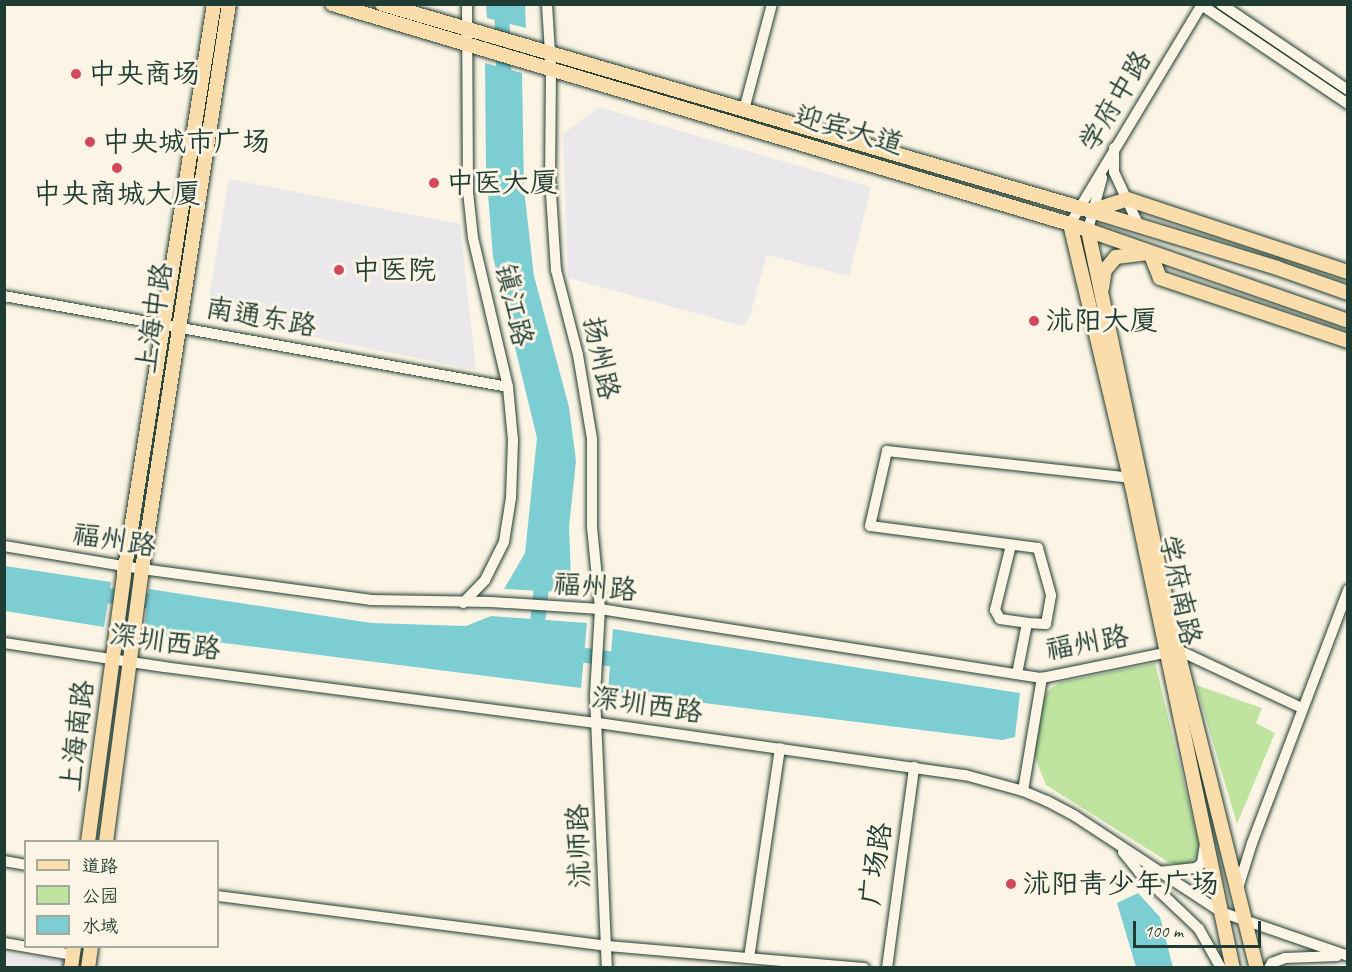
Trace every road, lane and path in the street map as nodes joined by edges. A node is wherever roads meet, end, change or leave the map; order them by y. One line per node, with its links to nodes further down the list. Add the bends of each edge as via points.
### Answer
1 (214, 4): 29 (main road, 上海中路)
2 (229, 4): 30 (main road, 上海中路)
3 (332, 4): 11 (main road, 迎宾大道)
4 (382, 4): 10 (main road, 迎宾大道)
5 (467, 4): 10 (street, 镇江路)
6 (547, 4): 12 (street, 扬州路)
7 (772, 4): 16 (street)
8 (1221, 4): 14 (street)
9 (1201, 5): 15 (street); 17 (street, 学府中路)
10 (474, 30): 11 (street, 镇江路); 12 (main road, 迎宾大道)
11 (473, 47): 13 (main road, 迎宾大道); 32 (street, 镇江路, via 468,192 473,238)
12 (550, 53): 13 (street, 扬州路); 16 (main road, 迎宾大道)
13 (551, 70): 20 (main road, 迎宾大道); 40 (street, 扬州路, via 550,178 556,270 578,355 592,439 592,526)
14 (1347, 90)
15 (1347, 104)
16 (744, 110): 19 (main road, 迎宾大道)
17 (1114, 147): 18 (street, via 1114,172); 19 (street, 学府中路)
18 (1127, 199): 19 (main road); 21 (street); 24 (main road)
19 (1085, 209): 20 (street); 21 (main road, 迎宾大道); 22 (street)
20 (1070, 224): 22 (main road, 迎宾大道); 33 (main road, 学府南路)
21 (1139, 226): 25 (main road, 迎宾大道)
22 (1088, 230): 23 (main road, 迎宾大道); 27 (main road, 学府南路)
23 (1150, 253): 27 (main road, via 1116,257 1105,270); 28 (main road, 迎宾大道); 31 (main road, via 1160,278)
24 (1347, 272)
25 (1347, 293)
26 (4, 296): 29 (street, 南通东路)
27 (1101, 296): 45 (main road, 学府南路)
28 (1347, 321)
29 (164, 324): 30 (street, 南通东路); 36 (main road, 上海中路)
30 (178, 327): 32 (street, 南通东路); 37 (main road, 上海中路)
31 (1347, 341)
32 (508, 387): 39 (street, 镇江路, via 513,440 511,498 504,542 485,580)
33 (1130, 478): 34 (street, via 887,451 870,526); 45 (main road, 学府南路)
34 (1011, 545): 41 (street, via 995,610 1000,619); 41 (street, via 1038,548 1051,595 1046,624)
35 (4, 546): 36 (street, 福州路)
36 (125, 570): 37 (street, 福州路); 42 (main road, 上海中路)
37 (142, 573): 39 (street, 福州路, via 370,600); 43 (main road, 上海中路)
38 (1347, 590): 50 (street)
39 (463, 603): 40 (street, 福州路)
40 (600, 609): 48 (street, 福州路); 51 (street, 扬州路, via 595,696)
41 (1027, 623): 48 (street)
42 (116, 636): 46 (main road, 上海南路)
43 (133, 639): 47 (main road, 上海南路)
44 (4, 643): 46 (street, 深圳西路)
45 (1172, 652): 49 (street, 福州路); 50 (street); 57 (main road, 学府南路); 62 (main road, 学府南路)
46 (112, 659): 47 (street, 深圳西路); 55 (main road, 上海南路)
47 (130, 662): 51 (street, 深圳西路); 56 (main road, 上海南路)
48 (1017, 674): 49 (street, 福州路)
49 (1042, 678): 54 (street)
50 (1302, 708): 62 (street)
51 (598, 723): 52 (street, 深圳西路); 67 (street, 沭师路)
52 (780, 748): 53 (street, 深圳西路); 73 (street)
53 (914, 766): 54 (street, 深圳西路); 77 (street, 广场路)
54 (1023, 791): 58 (street, 深圳西路, via 1075,816)
55 (88, 840)
56 (106, 840)
57 (1205, 842): 61 (street, via 1202,863 1196,868); 64 (main road, 学府南路)
58 (1115, 843): 61 (street, 深圳西路); 78 (street, via 1139,872 1199,928)
59 (4, 861): 60 (street)
60 (24, 865)
61 (1158, 872): 64 (street, 深圳西路)
62 (1238, 888): 65 (main road, 学府南路)
63 (219, 896): 67 (street)
64 (1221, 912): 65 (street, 深圳西路); 79 (main road, 学府南路)
65 (1246, 921): 72 (street, 深圳西路); 80 (main road, 学府南路)
66 (4, 943): 68 (street)
67 (607, 946): 73 (street); 75 (street, 沭师路)
68 (24, 947)
69 (31, 948): 71 (street)
70 (91, 948): 74 (main road)
71 (73, 956)
72 (1347, 956): 81 (street, via 1285,958)
73 (749, 958): 76 (street)
74 (88, 968)
75 (607, 968)
76 (864, 968)
77 (887, 968)
78 (1221, 968)
79 (1233, 968)
80 (1257, 968)
81 (1269, 968)

